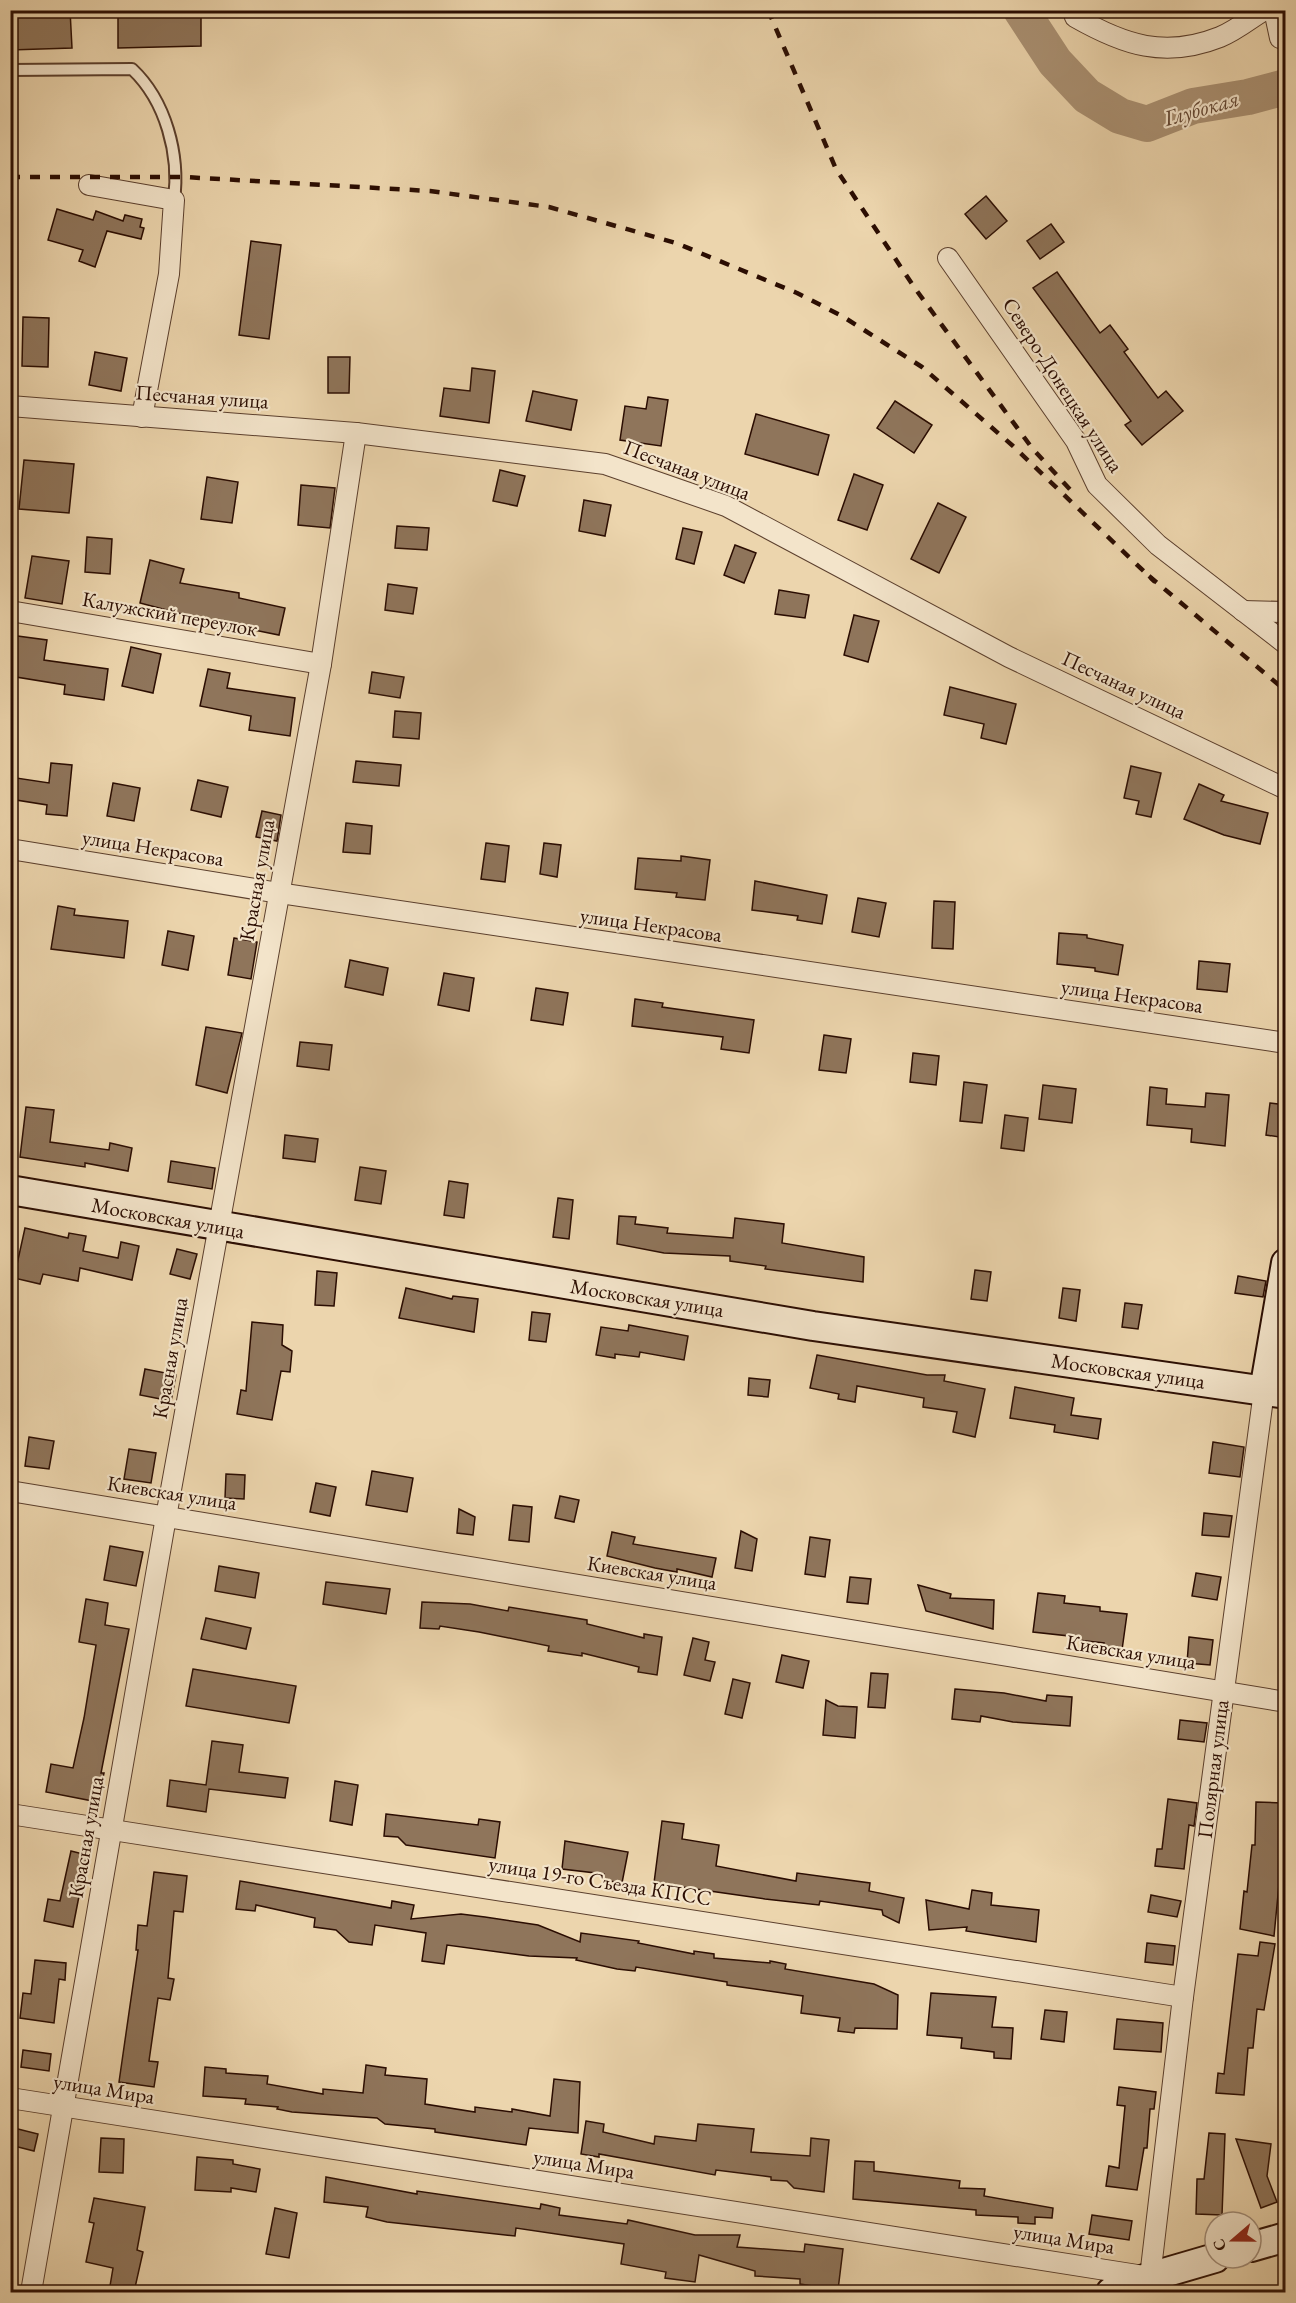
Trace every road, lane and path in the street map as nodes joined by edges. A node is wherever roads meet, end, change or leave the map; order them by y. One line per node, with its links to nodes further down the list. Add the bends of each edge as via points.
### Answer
1 (1264, 10): 3 (street, via 1221,37 1168,50 1110,37)
2 (1274, 10): 4 (street)
3 (1074, 14)
4 (1280, 38)
5 (10, 70): 7 (lane, via 132,69 165,122 175,153)
6 (89, 185): 7 (street)
7 (174, 200): 10 (street, via 169,274)
8 (948, 258): 13 (street, Северо-Донецкая улица, via 1076,441 1097,484 1158,545)
9 (10, 406): 10 (street, Песчаная улица)
10 (142, 417): 11 (street, Песчаная улица)
11 (356, 433): 16 (street, Красная улица); 17 (street, Песчаная улица, via 605,464 726,506 1009,657)
12 (10, 611): 16 (street, Калужский переулок)
13 (1243, 611): 14 (street); 15 (street, Северо-Донецкая улица)
14 (1286, 612)
15 (1286, 644)
16 (321, 664): 19 (street, Красная улица)
17 (1286, 789)
18 (10, 849): 19 (street, улица Некрасова)
19 (279, 893): 20 (street, улица Некрасова); 22 (street, Красная улица)
20 (1286, 1044)
21 (10, 1190): 22 (main road, Московская улица)
22 (218, 1226): 24 (main road, Московская улица, via 813,1326); 26 (street, Красная улица)
23 (1286, 1263): 24 (main road, Полярная улица)
24 (1275, 1392): 27 (street, Полярная улица)
25 (10, 1491): 26 (street, Киевская улица)
26 (166, 1516): 27 (street, Киевская улица); 30 (street, Красная улица)
27 (1223, 1692): 28 (street, Киевская улица); 31 (street, Полярная улица)
28 (1286, 1702)
29 (10, 1814): 30 (street, улица 19-го Съезда КПСС)
30 (111, 1829): 31 (street, улица 19-го Съезда КПСС); 33 (street, Красная улица)
31 (1183, 1997): 37 (street, Полярная улица)
32 (10, 2098): 33 (street, улица Мира)
33 (63, 2107): 37 (street, улица Мира); 38 (street, Красная улица)
34 (1286, 2237): 35 (main road)
35 (1263, 2244)
36 (1203, 2262): 37 (main road)
37 (1150, 2277): 39 (main road)
38 (31, 2292)
39 (1111, 2292)

